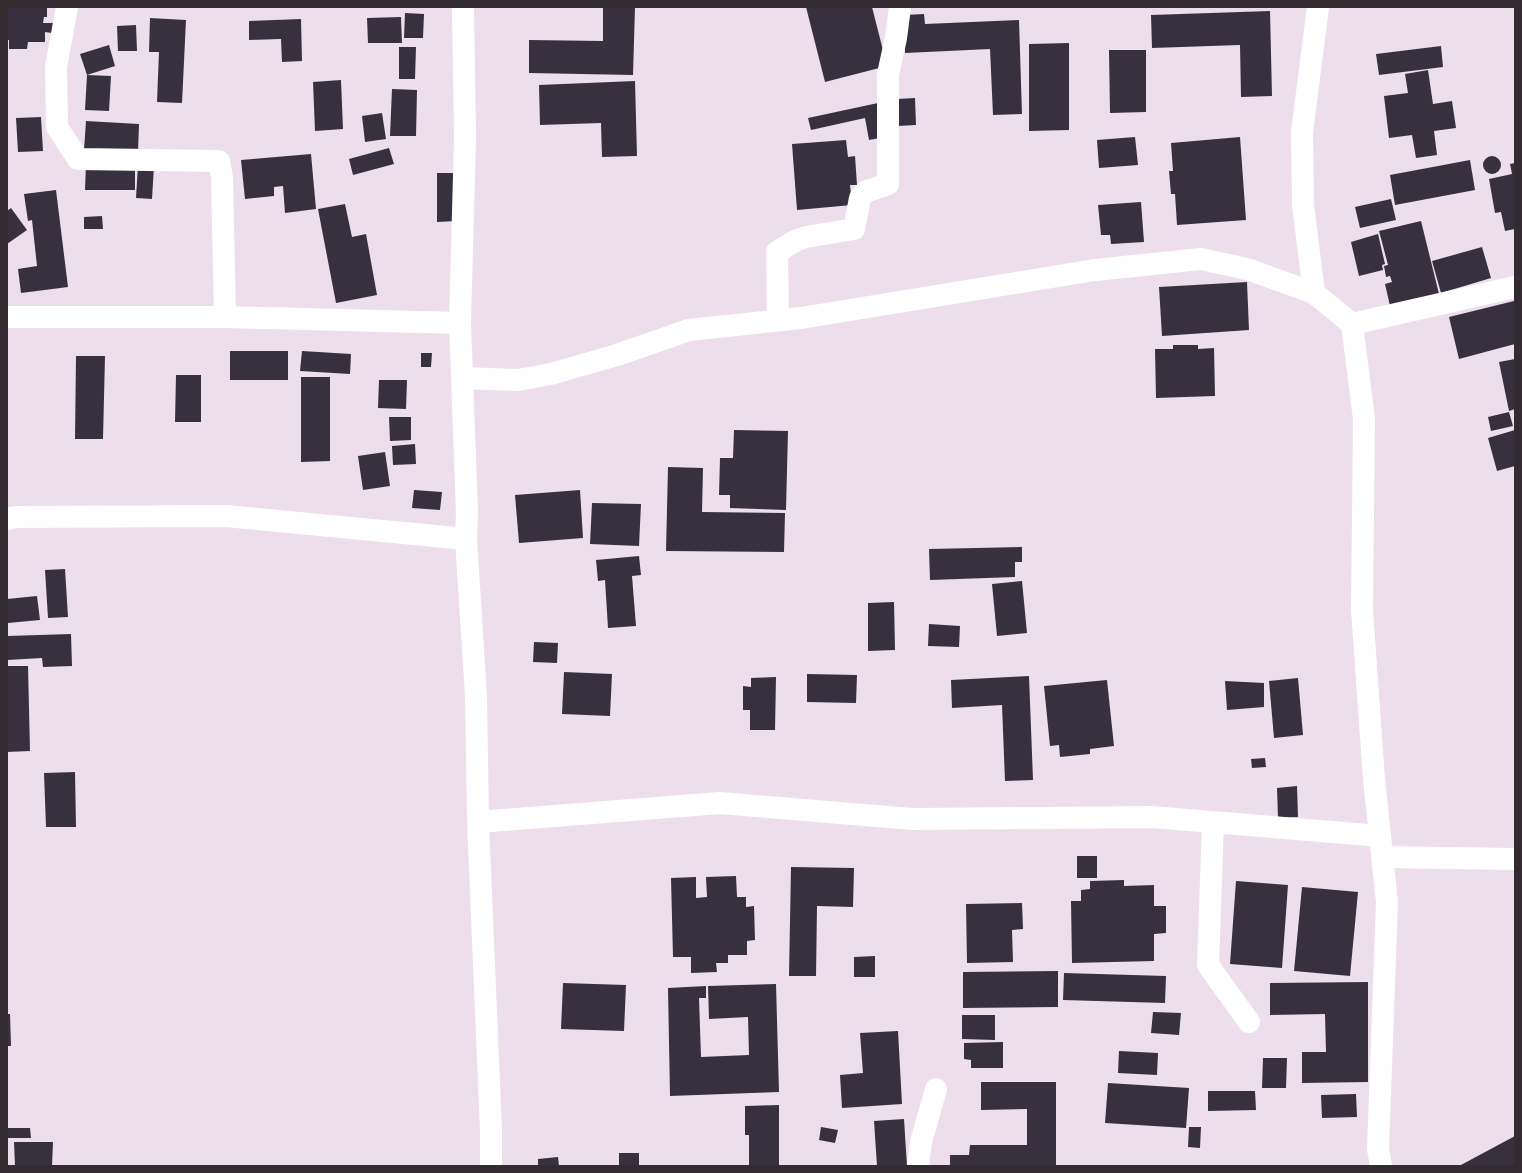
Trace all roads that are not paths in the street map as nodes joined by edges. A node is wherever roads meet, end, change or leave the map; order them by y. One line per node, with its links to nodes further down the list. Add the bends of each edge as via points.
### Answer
1 (66, 7): 7 (street, via 56,67 57,128 78,159 218,161 222,177)
2 (463, 7): 10 (street, via 465,138)
3 (900, 7): 9 (street, via 888,74 888,184 865,192 860,198 854,229 806,236 777,252)
4 (1318, 7): 6 (street, via 1302,132 1303,205)
5 (1515, 287): 11 (street)
6 (1314, 293): 9 (street, via 1247,269 1201,260 1095,270); 11 (street)
7 (225, 317): 8 (street); 10 (street)
8 (7, 318)
9 (778, 320): 12 (street, via 689,330 617,355 525,379)
10 (460, 323): 12 (street)
11 (1352, 324): 17 (street, via 1364,419 1362,610)
12 (462, 378): 14 (street)
13 (7, 519): 14 (street, via 226,516)
14 (466, 539): 15 (street, via 476,696)
15 (478, 822): 16 (street, via 720,803 912,819 1152,817); 21 (street)
16 (1213, 823): 17 (street); 19 (street, via 1208,964)
17 (1381, 846): 18 (street); 23 (street, via 1387,902 1378,1149)
18 (1515, 859)
19 (1249, 1022)
20 (936, 1089): 22 (street, via 921,1142)
21 (491, 1166)
22 (918, 1166)
23 (1382, 1166)

